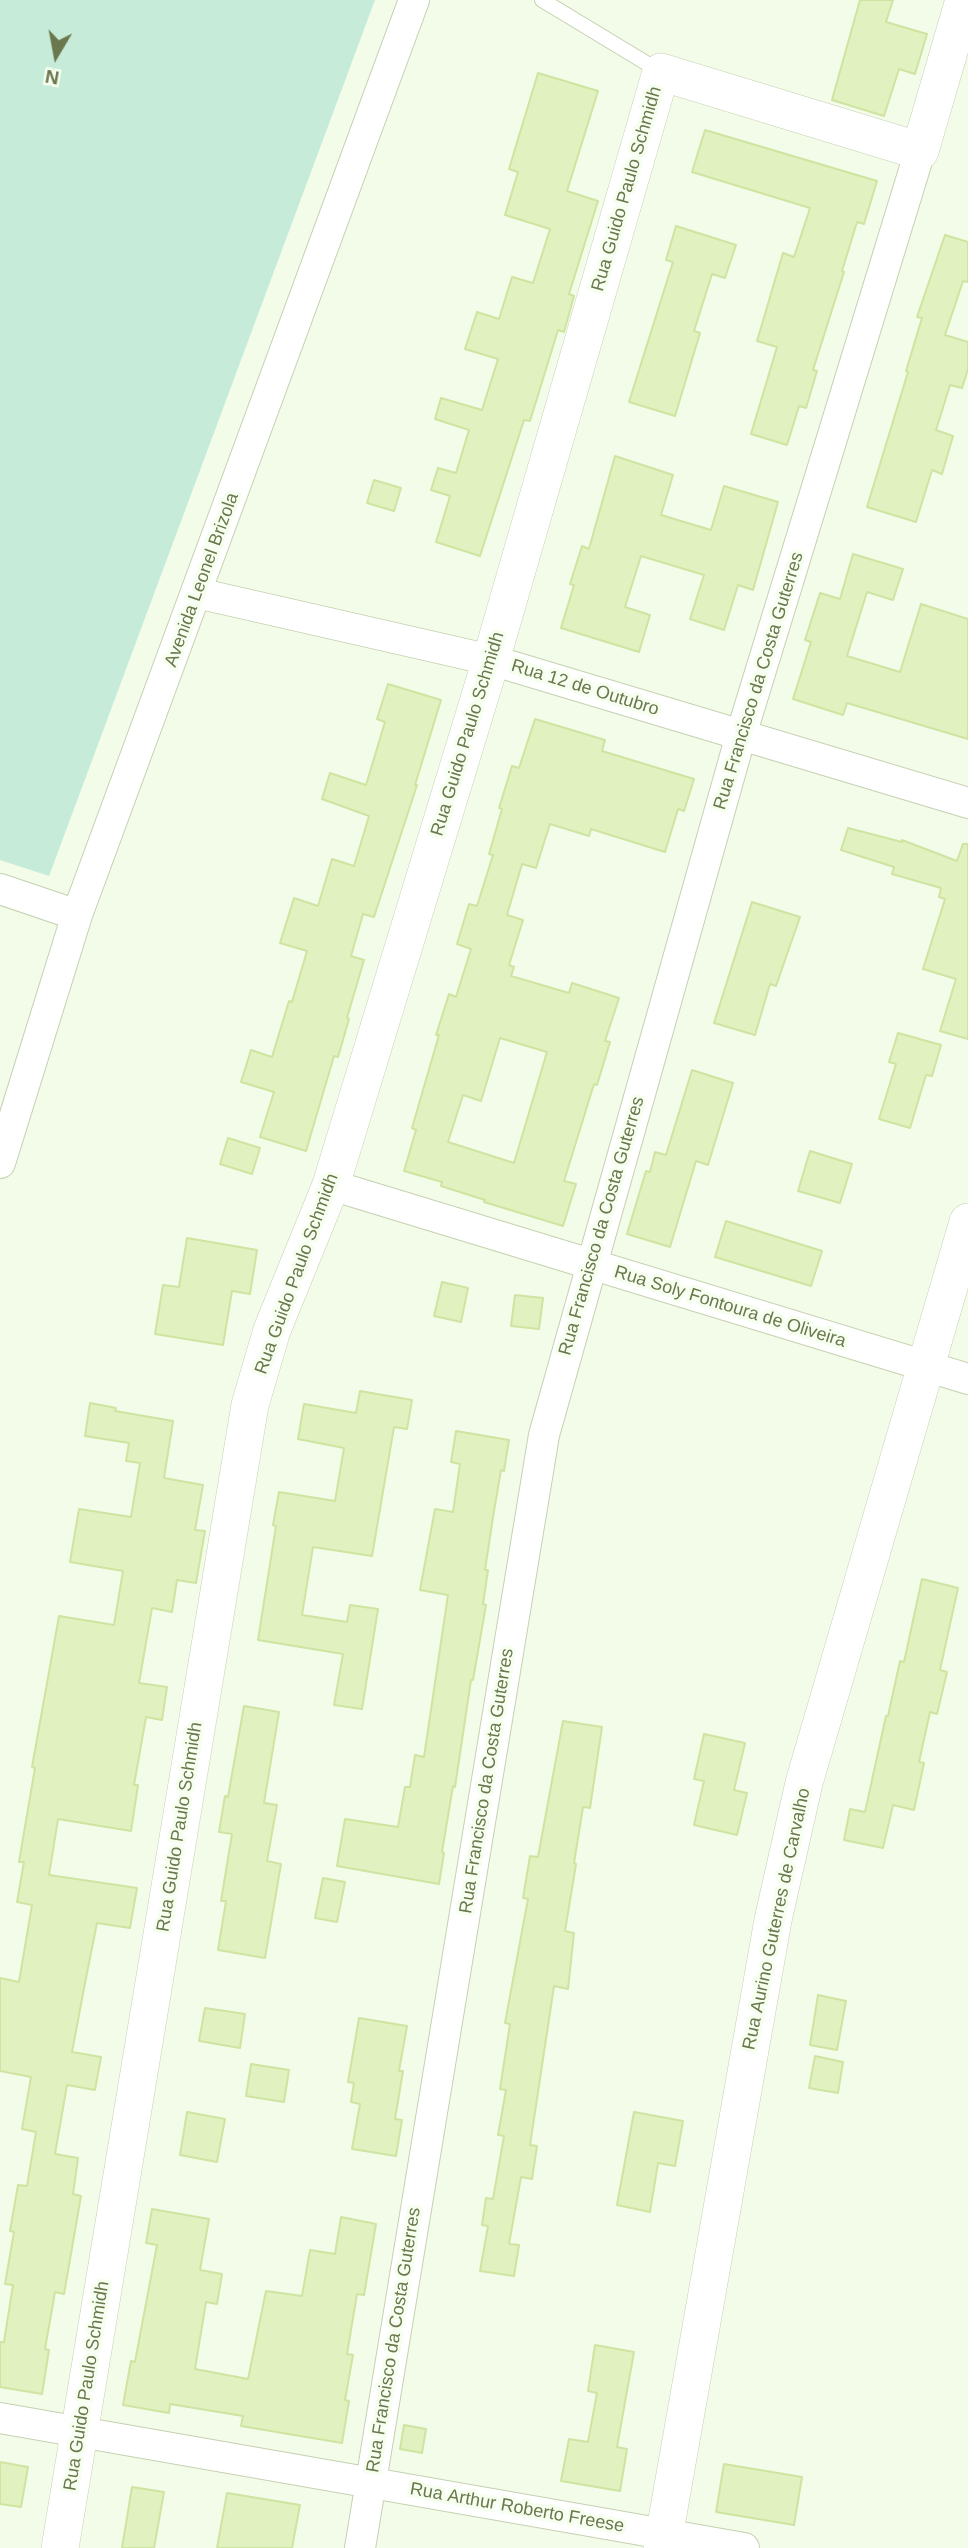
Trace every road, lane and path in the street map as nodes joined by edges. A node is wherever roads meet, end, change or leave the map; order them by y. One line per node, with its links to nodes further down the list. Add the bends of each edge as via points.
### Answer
1 (414, 0): 6 (street, Avenida Leonel Brizola)
2 (542, 0): 4 (lane)
3 (964, 0): 5 (street, Rua Francisco da Costa Guterres)
4 (661, 72): 5 (street); 7 (street, Rua Guido Paulo Schmidh)
5 (920, 151): 8 (street, Rua Francisco da Costa Guterres)
6 (197, 593): 7 (street, Rua 12 de Outubro); 11 (street, Avenida Leonel Brizola)
7 (491, 660): 8 (street, Rua 12 de Outubro); 13 (street, Rua Guido Paulo Schmidh)
8 (741, 735): 9 (street, Rua 12 de Outubro); 15 (street, Rua Francisco da Costa Guterres)
9 (968, 803)
10 (0, 889): 11 (street)
11 (77, 915): 12 (street, Avenida Leonel Brizola)
12 (0, 1163)
13 (331, 1185): 15 (street, Rua Soly Fontoura de Oliveira); 19 (street, Rua Guido Paulo Schmidh, via 272,1330 250,1405)
14 (968, 1222): 16 (street, Rua Aurino Guterres de Carvalho)
15 (592, 1265): 16 (street, Rua Soly Fontoura de Oliveira); 20 (street, Rua Francisco da Costa Guterres, via 544,1434)
16 (926, 1367): 17 (street, Rua Soly Fontoura de Oliveira); 21 (street, Rua Aurino Guterres de Carvalho, via 804,1783 773,1920)
17 (968, 1379)
18 (0, 2418): 19 (street, Rua Arthur Roberto Freese)
19 (79, 2432): 20 (street, Rua Arthur Roberto Freese); 22 (street, Rua Guido Paulo Schmidh)
20 (370, 2483): 21 (street, Rua Arthur Roberto Freese); 23 (street, Rua Francisco da Costa Guterres)
21 (663, 2540): 24 (street, Rua Arthur Roberto Freese)
22 (60, 2548)
23 (360, 2548)
24 (744, 2548)

